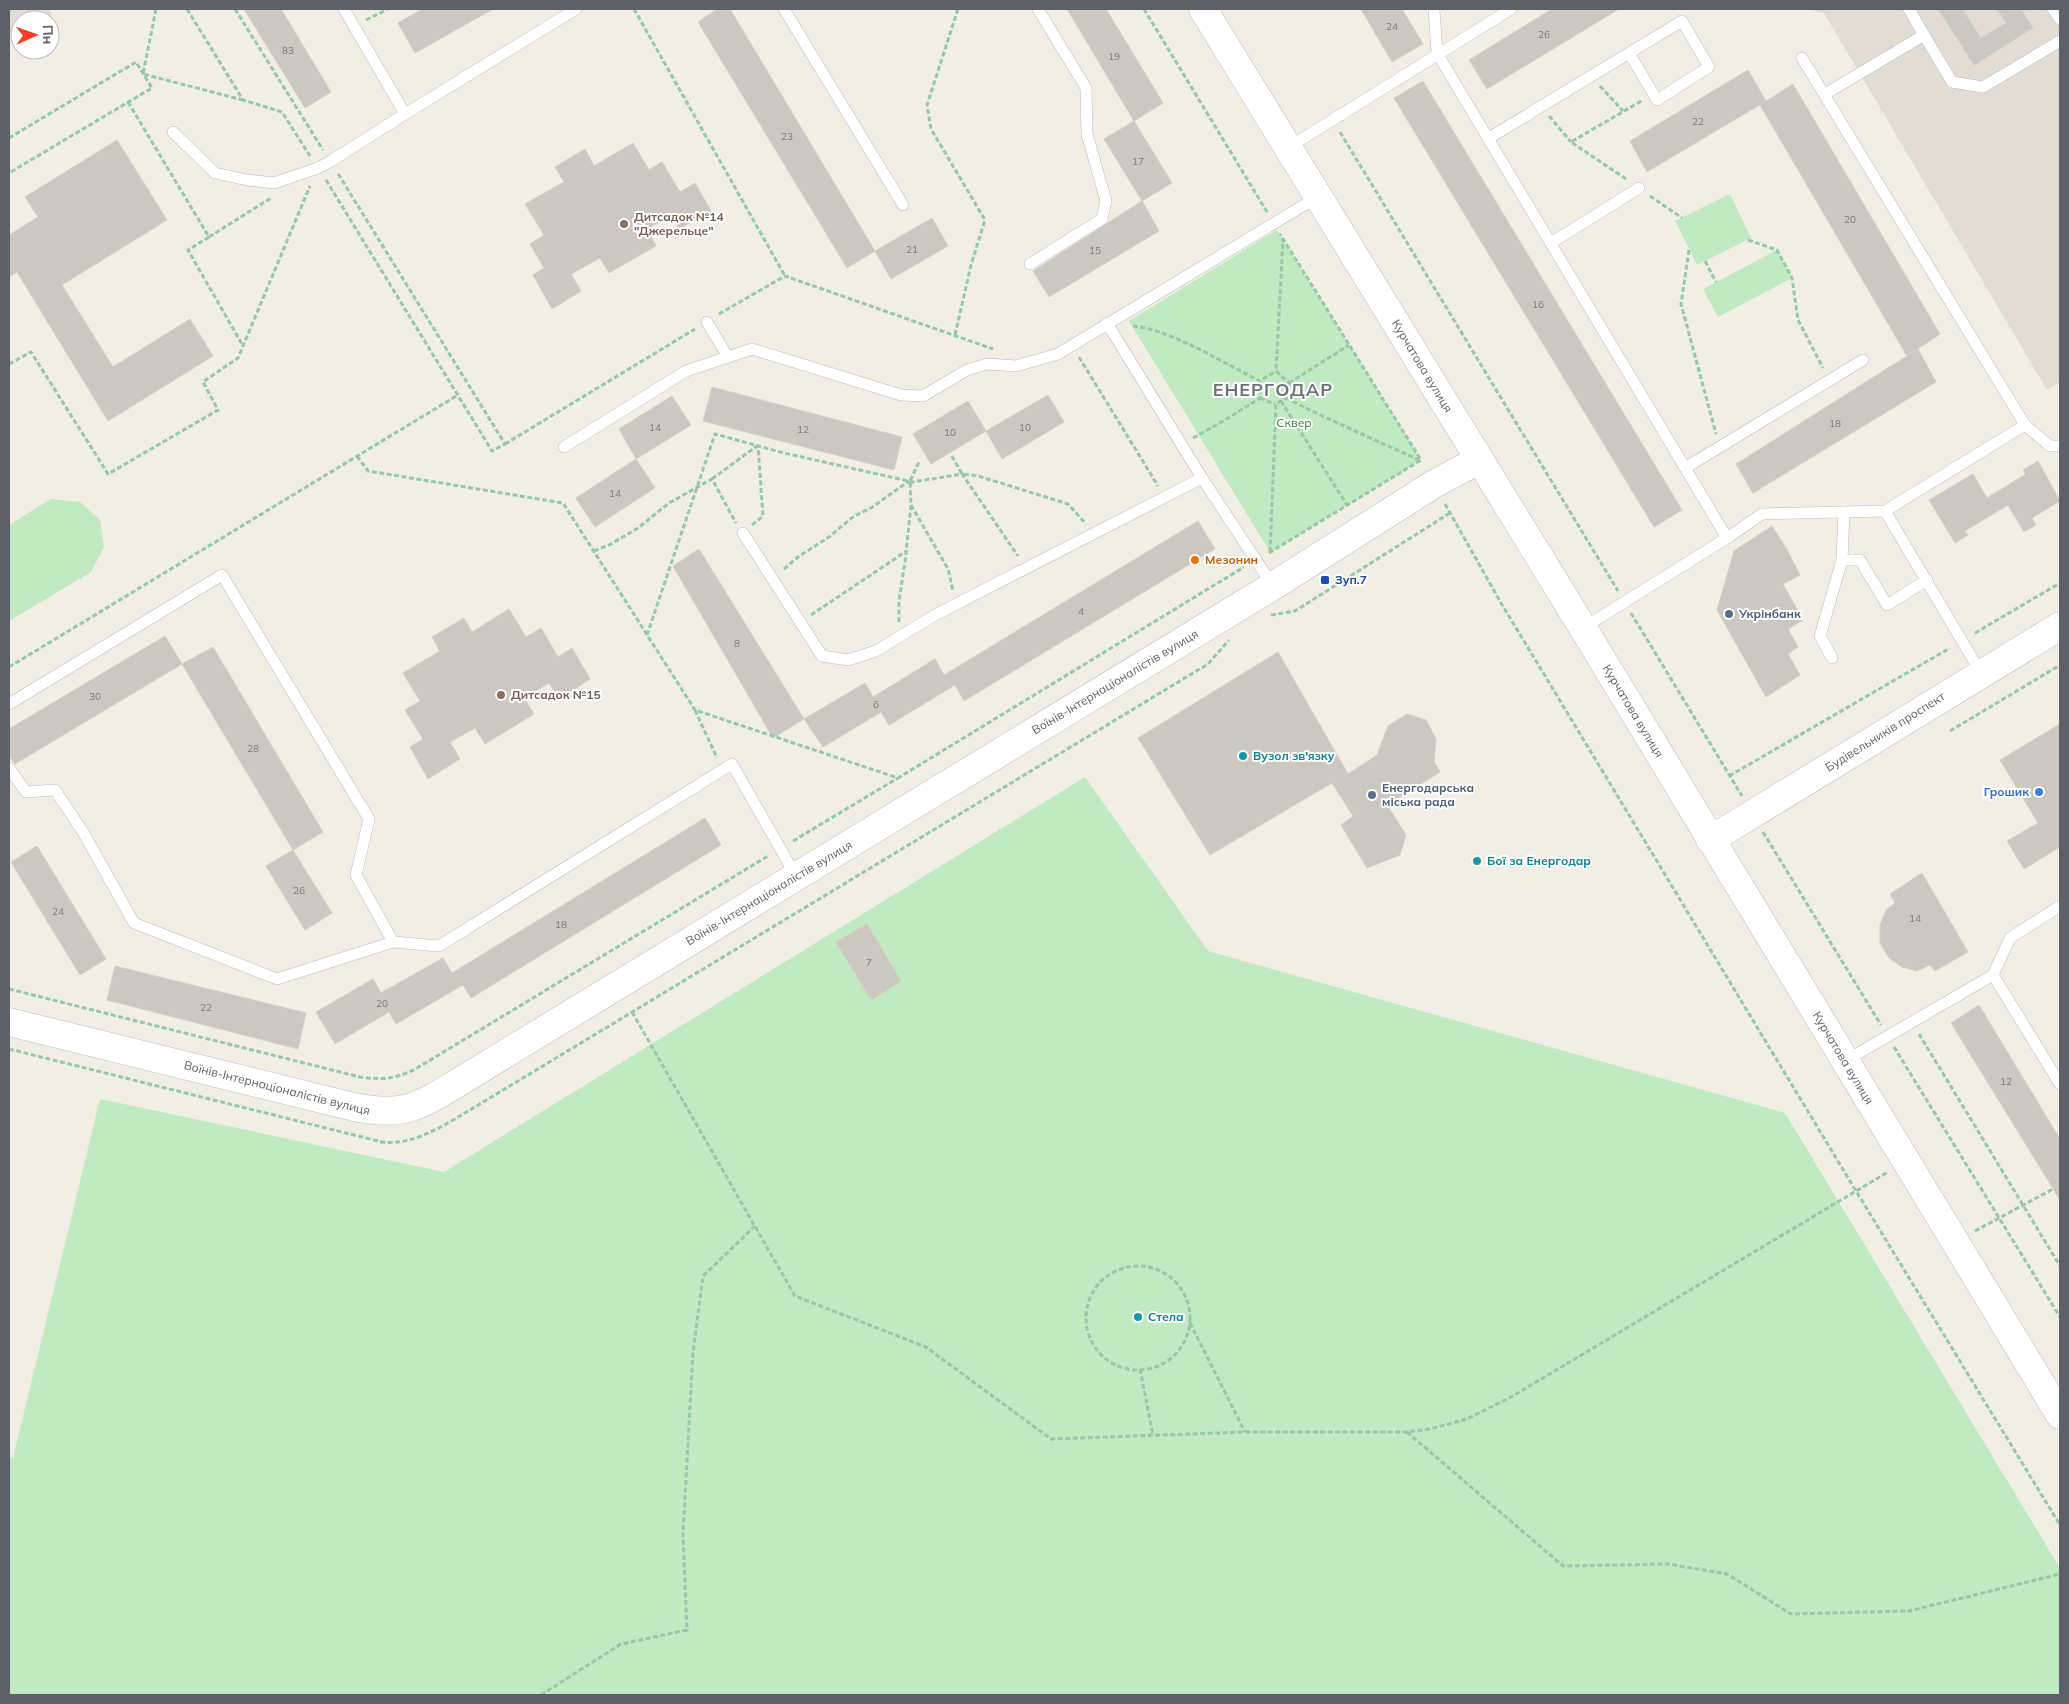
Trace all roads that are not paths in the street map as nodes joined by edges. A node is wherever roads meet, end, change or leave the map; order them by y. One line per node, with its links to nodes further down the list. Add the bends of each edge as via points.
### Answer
1 (344, 9): 17 (lane)
2 (576, 9): 17 (lane)
3 (784, 9): 23 (lane)
4 (1038, 9): 25 (lane, via 1086,88 1087,134 1106,201 1102,219)
5 (1203, 9): 20 (street, Курчатова вулиця)
6 (1434, 9): 13 (lane)
7 (1511, 9): 13 (lane)
8 (1909, 9): 11 (lane)
9 (2053, 9): 10 (lane)
10 (2060, 19)
11 (1924, 35): 12 (lane, via 1952,82 1983,87); 16 (lane)
12 (2060, 41)
13 (1437, 53): 19 (lane); 20 (lane)
14 (1629, 53): 14 (lane, via 1657,100 1709,67 1682,21); 19 (lane)
15 (1802, 58): 16 (lane)
16 (1825, 94): 30 (lane)
17 (405, 114): 18 (lane, via 318,168 274,183 215,173)
18 (173, 132)
19 (1489, 138): 24 (lane)
20 (1289, 147): 22 (street, Курчатова вулиця)
21 (1639, 188): 24 (lane)
22 (1318, 196): 27 (lane); 33 (street, Курчатова вулиця)
23 (903, 205)
24 (1551, 243): 34 (lane)
25 (1030, 264)
26 (707, 322): 28 (lane)
27 (1107, 323): 28 (lane, via 1058,354 1016,366 987,364 967,370 923,396 901,395 752,349); 35 (lane)
28 (728, 357): 32 (lane, via 686,371)
29 (1863, 360): 34 (lane)
30 (2024, 425): 31 (lane, via 2050,446); 36 (lane)
31 (2060, 446)
32 (564, 447)
33 (1479, 460): 42 (street, Воїнів-Інтернаціоналістів вулиця, via 1434,484); 44 (street, Курчатова вулиця)
34 (1685, 468): 39 (lane)
35 (1202, 478): 38 (lane, via 956,604 876,651 848,660 822,656); 42 (lane)
36 (1885, 511): 37 (lane); 41 (lane)
37 (1844, 512): 39 (lane, via 1762,514); 40 (lane)
38 (743, 533)
39 (1727, 538): 44 (lane)
40 (1842, 560): 41 (lane, via 1860,560 1887,605); 45 (lane, via 1820,636)
41 (1927, 580): 46 (lane)
42 (1273, 586): 50 (street, Воїнів-Інтернаціоналістів вулиця)
43 (2060, 626): 46 (street, Будівельників проспект)
44 (1583, 628): 49 (street, Курчатова вулиця)
45 (1832, 658)
46 (1981, 672): 49 (street, Будівельників проспект)
47 (9, 704): 52 (lane, via 222,575 369,819 356,875)
48 (9, 768): 52 (lane, via 26,792 55,790 83,832 134,923 277,979)
49 (1710, 840): 55 (street, Курчатова вулиця)
50 (796, 876): 52 (lane, via 732,764 439,946); 54 (street, Воїнів-Інтернаціоналістів вулиця, via 434,1098 397,1111 379,1112 354,1107)
51 (2060, 906): 53 (lane, via 2010,938)
52 (393, 942)
53 (1993, 975): 55 (lane); 56 (lane)
54 (9, 1022)
55 (1845, 1061): 57 (street, Курчатова вулиця)
56 (2059, 1077)
57 (2060, 1415)

